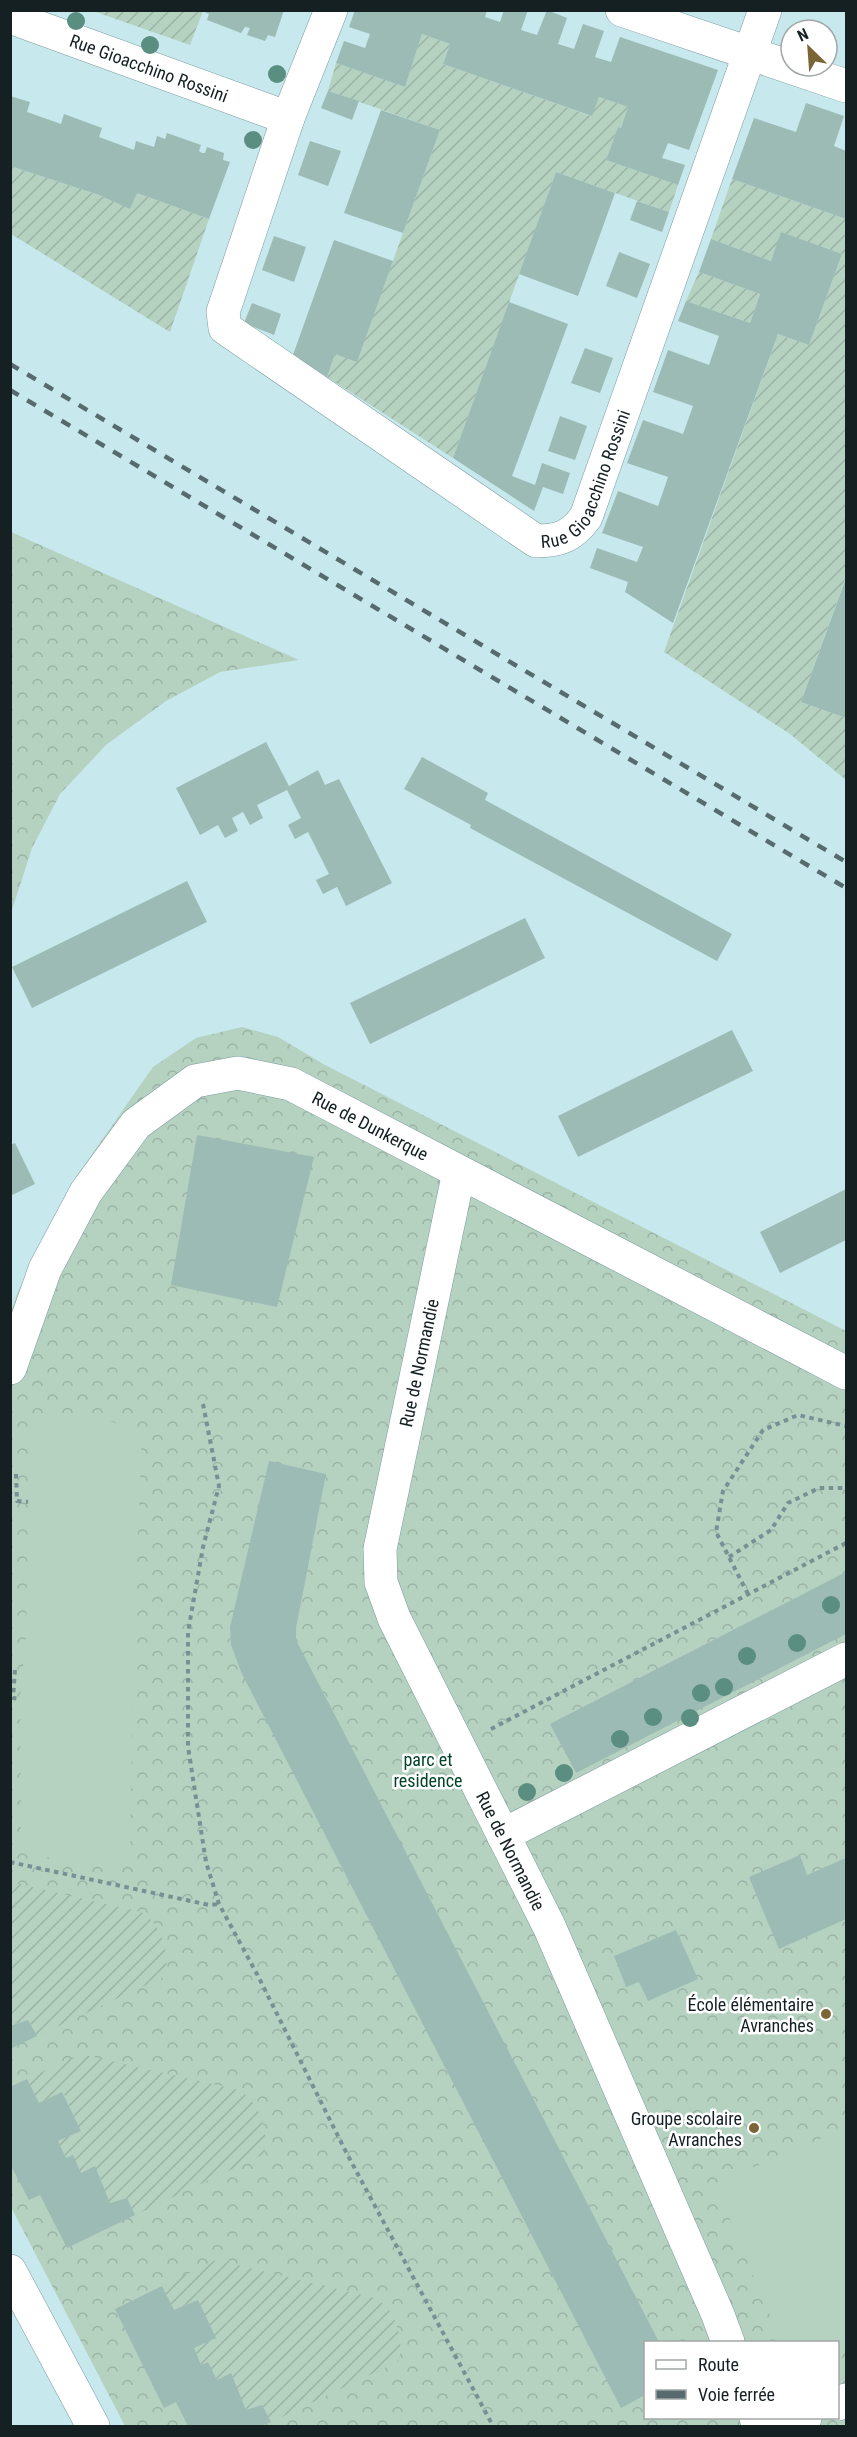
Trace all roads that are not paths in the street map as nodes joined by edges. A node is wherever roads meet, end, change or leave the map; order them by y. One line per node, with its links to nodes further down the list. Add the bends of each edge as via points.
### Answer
1 (331, 10): 7 (street, Rue Gioacchino Rossini)
2 (622, 10): 5 (street)
3 (765, 10): 5 (street, Rue Gioacchino Rossini)
4 (10, 17): 7 (street, Rue Gioacchino Rossini)
5 (750, 55): 6 (street); 7 (street, Rue Gioacchino Rossini, via 586,517 577,530 550,541 525,536 225,328 223,312)
6 (846, 86)
7 (288, 118)
8 (459, 1172): 9 (street, Rue de Dunkerque, via 291,1084 238,1073 195,1081 136,1124 86,1192 45,1269); 10 (street, Rue de Dunkerque); 12 (street, Rue de Normandie, via 380,1549 381,1582 394,1618)
9 (10, 1368)
10 (846, 1372)
11 (846, 1659): 12 (street)
12 (503, 1835): 14 (street, Rue de Normandie, via 549,1926)
13 (10, 2271): 16 (street)
14 (727, 2341)
15 (803, 2419): 17 (street)
16 (93, 2427)
17 (783, 2427)

